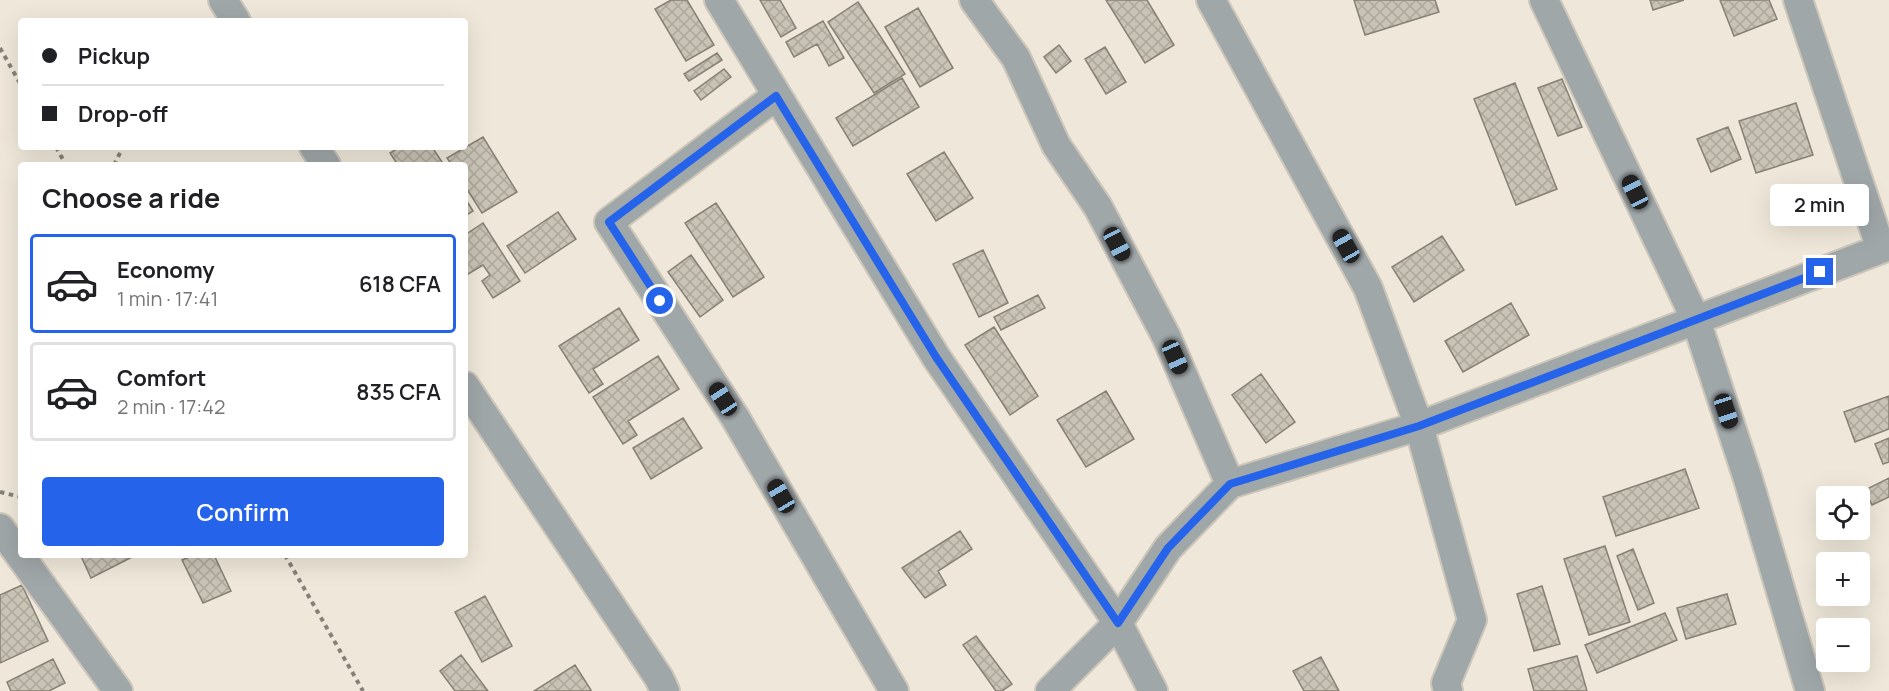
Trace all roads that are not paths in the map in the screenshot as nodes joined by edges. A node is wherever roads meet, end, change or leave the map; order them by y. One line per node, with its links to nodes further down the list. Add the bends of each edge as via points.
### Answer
1 (223, 0): 7 (street)
2 (719, 0): 8 (street)
3 (974, 0): 13 (street, via 1016,58 1056,144 1098,207 1166,336)
4 (1211, 0): 12 (street, via 1368,288)
5 (1544, 0): 10 (street)
6 (1798, 0): 9 (street)
7 (234, 18)
8 (776, 96): 17 (street, via 936,357); 20 (street, via 609,222 736,419)
9 (1885, 247): 10 (street)
10 (1696, 320): 12 (street); 24 (street, via 1748,478)
11 (468, 391): 19 (street)
12 (1419, 426): 13 (street); 23 (street, via 1472,620 1446,683)
13 (1230, 484): 17 (street, via 1168,548)
14 (0, 528): 15 (street)
15 (18, 553)
16 (22, 558): 18 (street)
17 (1118, 623): 21 (street); 22 (street)
18 (118, 691)
19 (665, 691)
20 (894, 691)
21 (1050, 691)
22 (1153, 691)
23 (1448, 691)
24 (1810, 691)

